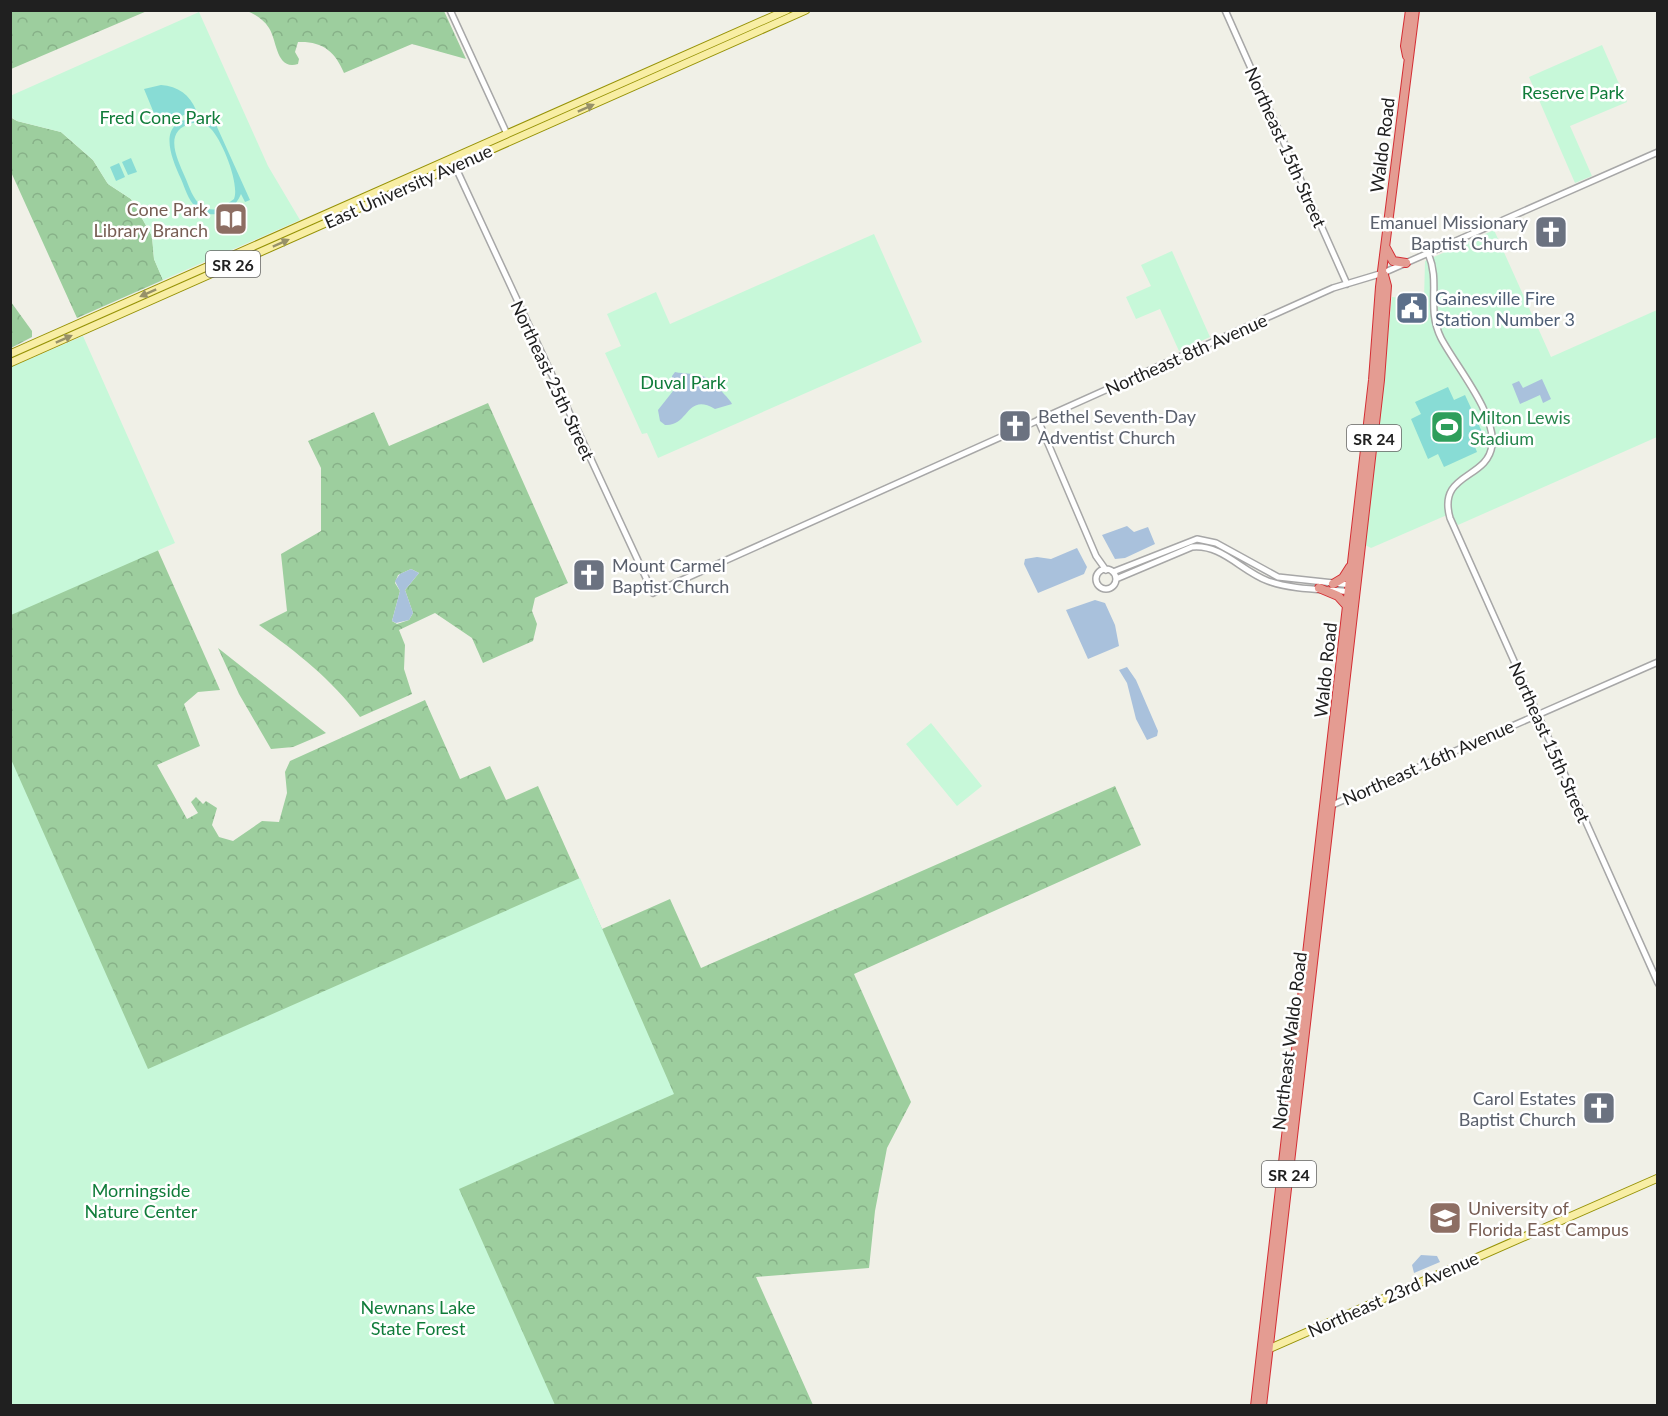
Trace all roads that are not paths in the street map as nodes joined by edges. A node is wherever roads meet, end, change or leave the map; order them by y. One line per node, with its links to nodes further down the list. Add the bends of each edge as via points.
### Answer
1 (450, 10): 8 (street)
2 (787, 10): 6 (main road, East University Avenue / SR 26)
3 (806, 10): 6 (main road, East University Avenue / SR 26)
4 (1225, 10): 22 (street, Northeast 15th Street)
5 (1412, 10): 16 (highway, Waldo Road / SR 24, via 1411,46)
6 (725, 42): 7 (main road, East University Avenue / SR 26)
7 (564, 113): 8 (main road, East University Avenue / SR 26); 9 (main road, East University Avenue / SR 26)
8 (507, 134): 9 (main road); 11 (main road, East University Avenue / SR 26)
9 (513, 140): 11 (main road, East University Avenue / SR 26)
10 (1658, 153): 17 (street, Northeast 8th Avenue)
11 (453, 162): 12 (main road, East University Avenue / SR 26); 37 (street, Northeast 25th Street)
12 (429, 173): 13 (main road, East University Avenue / SR 26); 14 (main road, East University Avenue / SR 26)
13 (397, 183): 14 (main road); 15 (main road, East University Avenue / SR 26)
14 (402, 189): 15 (main road, East University Avenue / SR 26)
15 (363, 202): 18 (main road, East University Avenue / SR 26)
16 (1385, 246): 19 (highway, via 1393,261); 20 (highway, Waldo Road / SR 24)
17 (1428, 253): 19 (street, Northeast 8th Avenue); 40 (street, Northeast 15th Street, via 1436,278 1432,307 1436,327 1467,377 1493,436 1491,453 1485,462 1460,479 1448,500 1450,518)
18 (236, 258): 21 (main road, East University Avenue / SR 26); 23 (main road, East University Avenue / SR 26)
19 (1406, 263): 20 (street, Northeast 8th Avenue)
20 (1383, 273): 22 (street, Northeast 8th Avenue); 30 (highway, Waldo Road / SR 24); 36 (highway, Waldo Road / SR 24, via 1387,286 1385,329)
21 (177, 280): 23 (main road); 24 (main road, East University Avenue / SR 26, one-way to 24)
22 (1347, 284): 28 (street, Northeast 8th Avenue)
23 (180, 288): 25 (main road, East University Avenue / SR 26)
24 (100, 314): 25 (main road); 26 (main road, East University Avenue / SR 26)
25 (103, 322): 27 (main road, East University Avenue / SR 26, one-way to 25)
26 (10, 354)
27 (10, 363)
28 (1038, 420): 31 (street); 37 (street, Northeast 8th Avenue)
29 (1243, 563): 32 (street, via 1215,543 1197,539); 33 (street, via 1212,548 1192,547); 34 (street, via 1278,577); 35 (street, via 1272,582)
30 (1352, 563): 34 (highway, via 1343,578); 36 (highway, Waldo Road / SR 24)
31 (1102, 571): 32 (street); 33 (street, via 1096,580 1102,588 1113,587)
32 (1113, 572): 33 (street)
33 (1116, 579)
34 (1333, 584): 36 (street)
35 (1319, 588): 36 (street); 38 (highway, via 1338,596)
36 (1353, 589): 38 (highway, Waldo Road / SR 24); 41 (highway, Waldo Road / SR 24)
37 (653, 592)
38 (1347, 607): 41 (highway, Waldo Road / SR 24)
39 (1658, 662): 40 (street, Northeast 16th Avenue)
40 (1537, 714): 41 (street, Northeast 16th Avenue); 43 (street, Northeast 15th Street)
41 (1327, 807): 42 (highway, Waldo Road / SR 24); 44 (highway, Waldo Road / SR 24)
42 (1327, 844): 46 (highway, Northeast Waldo Road / SR 24)
43 (1658, 983)
44 (1293, 1070): 46 (highway, Northeast Waldo Road / SR 24)
45 (1658, 1178): 47 (main road, Northeast 23rd Avenue)
46 (1273, 1278): 47 (highway, Northeast Waldo Road / SR 24)
47 (1265, 1350): 48 (highway, SR 24); 49 (highway, SR 24)
48 (1255, 1406)
49 (1262, 1406)

